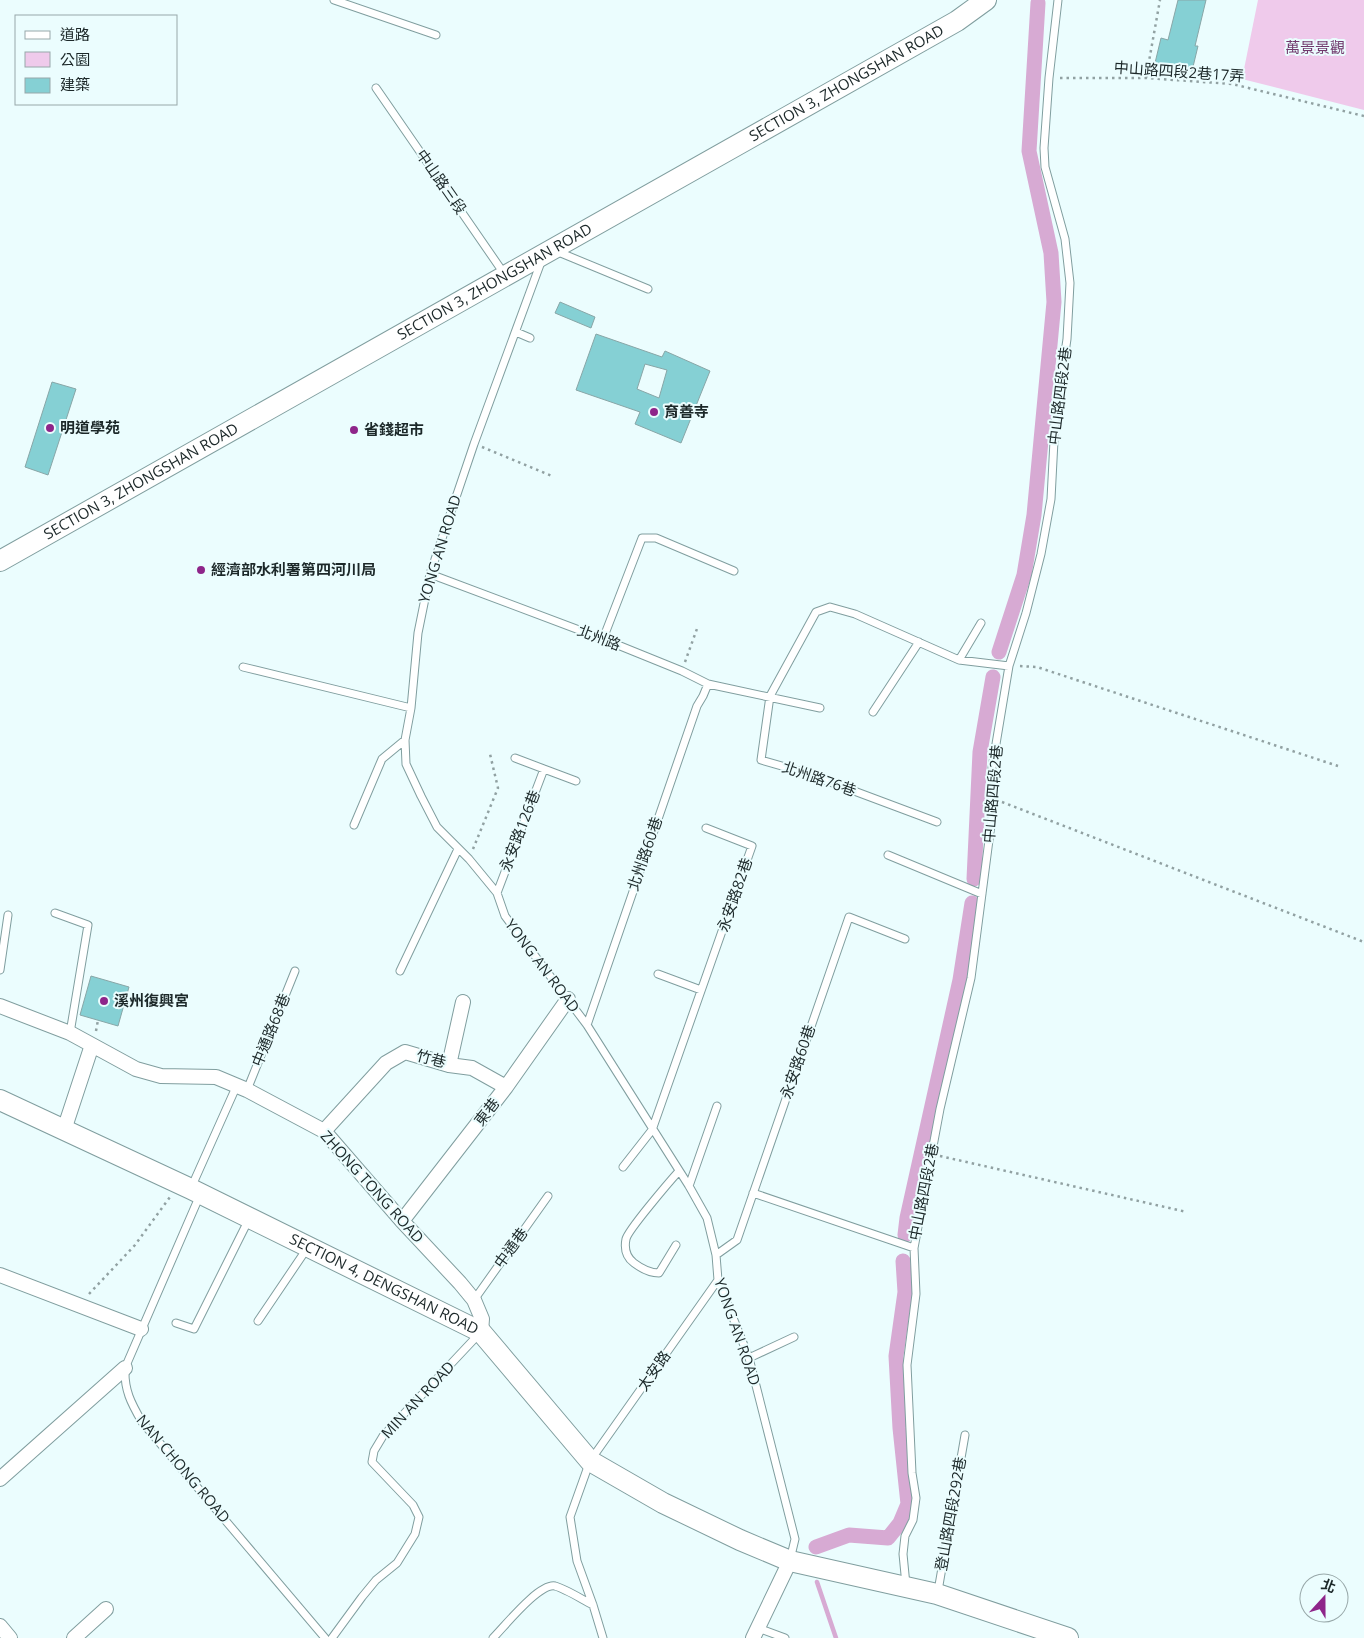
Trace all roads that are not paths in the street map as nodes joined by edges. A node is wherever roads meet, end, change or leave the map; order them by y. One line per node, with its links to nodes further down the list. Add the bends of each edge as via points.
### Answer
1 (334, 0): 4 (lane)
2 (986, 0): 6 (street, SECTION 3, ZHONGSHAN ROAD, via 957,21)
3 (1058, 0): 18 (lane, 中山路四段2巷, via 1048,78 1044,158 1065,239 1070,283 1067,339 1055,421 1051,498 1041,554)
4 (436, 34)
5 (376, 88): 7 (lane, 中山路三段)
6 (548, 252): 7 (street, SECTION 3, ZHONGSHAN ROAD); 8 (lane); 9 (lane, YONG AN ROAD)
7 (505, 276): 11 (street, SECTION 3, ZHONGSHAN ROAD)
8 (648, 289)
9 (516, 332): 10 (lane); 13 (lane, YONG AN ROAD)
10 (530, 338)
11 (0, 561)
12 (734, 571): 15 (lane, via 656,538 642,538)
13 (430, 574): 15 (lane, 北州路); 22 (lane, YONG AN ROAD, via 418,633)
14 (981, 623): 17 (lane)
15 (603, 639): 20 (lane, 北州路)
16 (919, 642): 17 (lane); 21 (lane, via 855,614 830,607 816,612); 24 (lane)
17 (959, 660): 18 (lane)
18 (1009, 666): 35 (lane, 中山路四段2巷, via 992,768 992,817)
19 (242, 667): 22 (lane)
20 (708, 684): 21 (lane, 北州路); 47 (lane, 北州路60巷, via 696,706)
21 (770, 696): 23 (lane, 北州路); 29 (lane, 北州路76巷, via 761,760 806,773)
22 (412, 708): 25 (lane, YONG AN ROAD)
23 (820, 708)
24 (873, 712)
25 (405, 740): 30 (lane, via 382,759); 32 (lane, YONG AN ROAD, via 406,764 421,796 437,827)
26 (515, 758): 27 (lane)
27 (544, 769): 28 (lane); 34 (lane, 永安路126巷)
28 (576, 781)
29 (937, 822)
30 (354, 824)
31 (706, 828): 43 (lane, 永安路82巷, via 752,846)
32 (458, 849): 34 (lane, YONG AN ROAD); 41 (lane)
33 (888, 855): 35 (lane)
34 (497, 893): 44 (lane, YONG AN ROAD, via 505,916)
35 (982, 894): 68 (lane, 中山路四段2巷, via 971,978 940,1109)
36 (55, 913): 48 (lane, via 88,925)
37 (8, 916): 39 (lane)
38 (905, 939): 62 (lane, 永安路60巷, via 849,917)
39 (0, 970)
40 (295, 971): 52 (lane, 中通路68巷)
41 (400, 971)
42 (658, 974): 43 (lane)
43 (702, 990): 56 (lane, 永安路82巷)
44 (568, 999): 47 (lane, YONG AN ROAD); 51 (street, 東巷)
45 (463, 1002): 50 (street)
46 (0, 1006): 48 (street, ZHONG TONG ROAD)
47 (587, 1025): 56 (lane, YONG AN ROAD)
48 (70, 1033): 49 (street, ZHONG TONG ROAD)
49 (94, 1038): 52 (street, ZHONG TONG ROAD, via 136,1068 161,1076 216,1077); 55 (street)
50 (449, 1065): 51 (street, 竹巷, via 472,1068); 57 (street, 竹巷, via 405,1052 386,1063)
51 (506, 1087): 65 (street, 東巷)
52 (242, 1088): 57 (street, ZHONG TONG ROAD); 61 (lane, 中通路68巷)
53 (0, 1100): 55 (street, SECTION 4, DENGSHAN ROAD)
54 (717, 1106): 60 (lane)
55 (64, 1130): 61 (street, SECTION 4, DENGSHAN ROAD)
56 (652, 1130): 58 (lane, 永安路82巷); 59 (lane, YONG AN ROAD)
57 (324, 1131): 65 (street, ZHONG TONG ROAD)
58 (623, 1168)
59 (679, 1170): 60 (lane, YONG AN ROAD); 66 (lane, via 626,1237 625,1251 629,1260 641,1269 659,1273)
60 (689, 1186): 69 (lane, YONG AN ROAD, via 707,1218)
61 (191, 1189): 64 (street, SECTION 4, DENGSHAN ROAD); 75 (lane, NAN CHONG ROAD)
62 (753, 1193): 68 (lane); 69 (lane, 永安路60巷, via 737,1240)
63 (548, 1196): 72 (lane, 中通巷)
64 (249, 1218): 67 (street, SECTION 4, DENGSHAN ROAD); 74 (lane, via 194,1329)
65 (402, 1221): 72 (street, ZHONG TONG ROAD)
66 (676, 1245)
67 (308, 1247): 73 (lane); 76 (street, SECTION 4, DENGSHAN ROAD)
68 (914, 1248): 84 (lane, 中山路四段2巷, via 916,1294 906,1365 916,1498 903,1554)
69 (716, 1255): 71 (lane, YONG AN ROAD)
70 (0, 1275): 75 (street)
71 (718, 1280): 78 (lane, YONG AN ROAD); 81 (lane, 太安路)
72 (474, 1300): 76 (street, ZHONG TONG ROAD, via 482,1319)
73 (258, 1321)
74 (176, 1323)
75 (141, 1329): 79 (lane, NAN CHONG ROAD)
76 (481, 1332): 81 (street, SECTION 4, DENGSHAN ROAD); 93 (lane, MIN AN ROAD, via 383,1436 374,1450 372,1462 419,1517 415,1534 397,1563 376,1580)
77 (794, 1337): 78 (lane)
78 (749, 1358): 83 (lane, YONG AN ROAD, via 795,1539)
79 (125, 1368): 82 (street); 92 (lane, NAN CHONG ROAD, via 129,1400 142,1422)
80 (965, 1435): 85 (lane, 登山路四段292巷)
81 (590, 1462): 83 (street, SECTION 4, DENGSHAN ROAD, via 663,1503 740,1540); 86 (lane, 太安路, via 570,1517 577,1561)
82 (0, 1479)
83 (805, 1565): 84 (street, SECTION 4, DENGSHAN ROAD); 89 (street)
84 (907, 1588): 85 (street, SECTION 4, DENGSHAN ROAD)
85 (937, 1594): 97 (street, SECTION 4, DENGSHAN ROAD)
86 (593, 1605): 94 (lane, via 555,1586 548,1586 537,1593); 95 (lane, 太安路)
87 (106, 1609): 91 (street)
88 (0, 1626): 90 (street)
89 (755, 1633): 96 (lane)
90 (10, 1638)
91 (74, 1638)
92 (325, 1638)
93 (332, 1638)
94 (494, 1638)
95 (603, 1638)
96 (785, 1638)
97 (1068, 1638)

